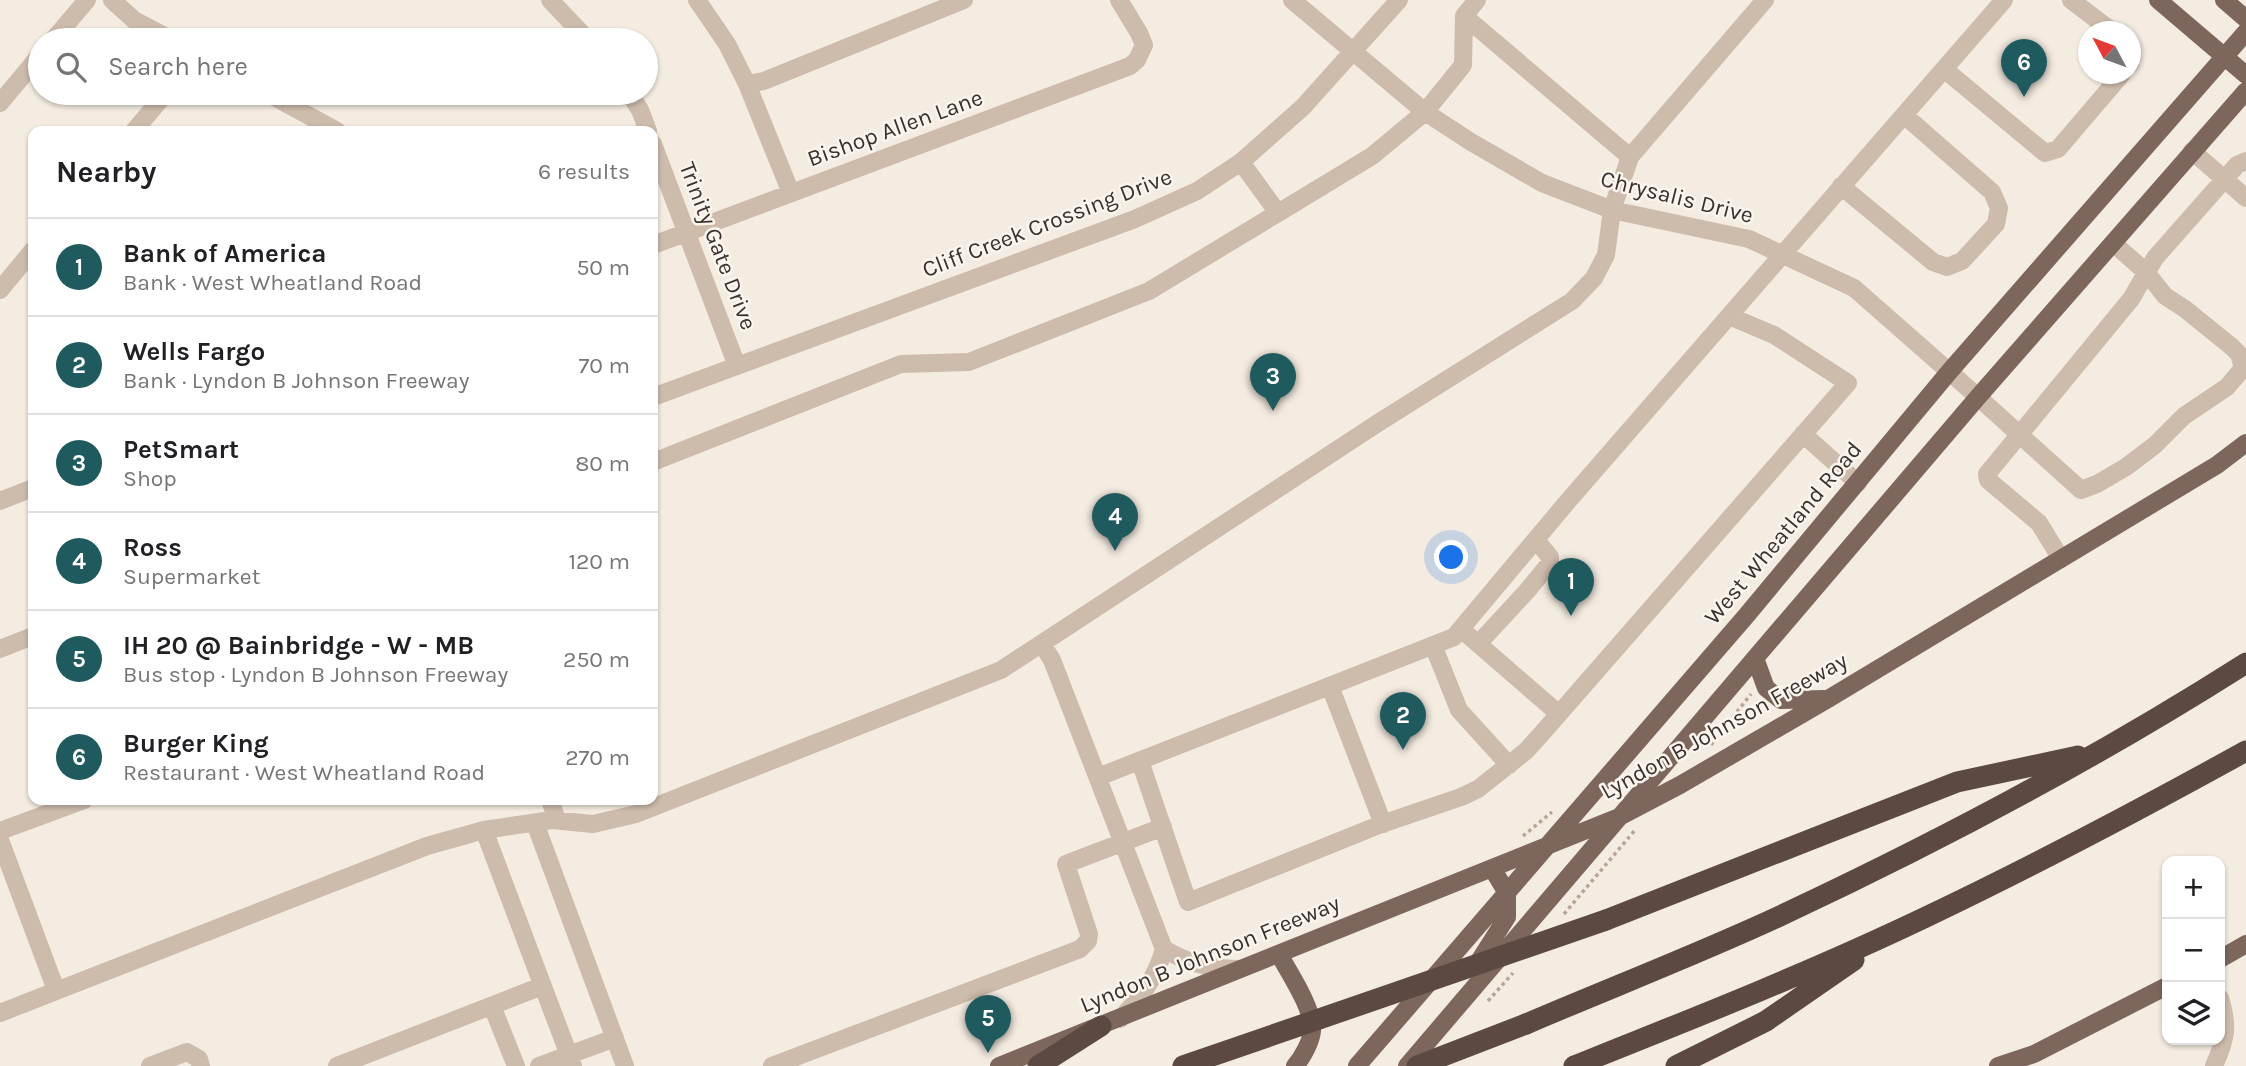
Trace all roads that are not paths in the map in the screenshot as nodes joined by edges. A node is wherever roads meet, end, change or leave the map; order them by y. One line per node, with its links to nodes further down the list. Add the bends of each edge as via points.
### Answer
1 (87, 0): 18 (street)
2 (112, 0): 19 (street)
3 (550, 0): 20 (street)
4 (697, 0): 27 (street)
5 (1119, 0): 46 (street, Bishop Allen Lane, via 1144,45 1130,66)
6 (1292, 0): 22 (street, Chrysalis Drive)
7 (1399, 0): 22 (street, Cliff Creek Crossing Drive)
8 (1477, 0): 15 (street)
9 (1765, 0): 41 (street)
10 (2004, 0): 25 (street)
11 (2071, 0): 17 (street)
12 (2158, 0): 23 (main road)
13 (2224, 0): 16 (main road)
14 (960, 1): 27 (street)
15 (1464, 16): 34 (street, via 1463,65); 41 (street)
16 (2246, 19)
17 (2099, 21)
18 (63, 28)
19 (149, 28)
20 (577, 28)
21 (2246, 32): 23 (main road, West Wheatland Road)
22 (1354, 52): 34 (street, Chrysalis Drive); 43 (street, Cliff Creek Crossing Drive, via 1303,107)
23 (2224, 57): 26 (main road); 59 (main road, West Wheatland Road)
24 (28, 69): 30 (street)
25 (1944, 69): 28 (street, via 2045,153 2058,149); 35 (street)
26 (2246, 75)
27 (747, 84): 46 (street)
28 (2113, 84)
29 (2246, 91): 39 (main road)
30 (0, 103)
31 (156, 105): 36 (street)
32 (289, 105): 37 (street)
33 (636, 105): 38 (street)
34 (1425, 112): 48 (street, Chrysalis Drive, via 1542,183); 49 (street, via 1372,156)
35 (1904, 115): 45 (street); 45 (street, via 1992,192 1999,208 1996,224 1962,261 1947,267 1933,262)
36 (138, 126)
37 (328, 126)
38 (646, 126)
39 (2192, 151): 44 (street); 52 (main road)
40 (658, 157): 50 (street, Trinity Gate Drive)
41 (1630, 157): 48 (street)
42 (2246, 161): 44 (street)
43 (1241, 162): 49 (street); 58 (street, Cliff Creek Crossing Drive, via 1197,191 1135,219)
44 (2225, 179): 47 (street); 55 (street)
45 (1841, 186): 53 (street)
46 (791, 193): 50 (street, Bishop Allen Lane)
47 (2246, 198)
48 (1612, 210): 53 (street, Chrysalis Drive, via 1749,239); 73 (street, via 1606,255 1594,278 1572,301)
49 (1278, 213): 65 (street, via 1149,291 969,362 901,363)
50 (687, 231): 51 (street, Bishop Allen Lane); 58 (street, Trinity Gate Drive)
51 (658, 243)
52 (2113, 243): 55 (street); 61 (main road)
53 (1783, 253): 57 (street); 59 (street, Chrysalis Drive, via 1854,288)
54 (28, 256): 56 (street)
55 (2146, 272): 63 (street, via 2131,299); 63 (street, Chrysalis Drive, via 2165,296 2239,354 2243,368 2227,387 2184,416 2126,467 2081,490)
56 (0, 290)
57 (1729, 316): 62 (street, via 1774,335 1848,383); 69 (street)
58 (737, 366): 60 (street, Cliff Creek Crossing Drive)
59 (1949, 373): 61 (street, Chrysalis Drive); 66 (main road, West Wheatland Road)
60 (658, 395)
61 (1978, 397): 63 (street, Chrysalis Drive); 77 (main road)
62 (1803, 434): 66 (street); 81 (street)
63 (2019, 435): 70 (street, via 1991,468 1988,480 2039,523)
64 (2246, 443): 70 (main road, Lyndon B Johnson Freeway)
65 (658, 460)
66 (1858, 483): 98 (main road, West Wheatland Road)
67 (28, 490): 68 (street)
68 (0, 501)
69 (1536, 540): 71 (street); 74 (street, via 1550,563)
70 (2061, 559): 80 (main road, Lyndon B Johnson Freeway)
71 (1461, 629): 74 (street); 75 (street)
72 (28, 638): 76 (street)
73 (1042, 643): 86 (street); 90 (street, via 1001,670 636,814 593,824)
74 (1478, 644): 81 (street)
75 (1433, 645): 79 (street); 85 (street, via 1459,710)
76 (0, 649)
77 (1755, 658): 80 (main road, via 1766,688 1781,700); 89 (main road)
78 (2246, 663): 82 (highway)
79 (1330, 686): 84 (street); 92 (street)
80 (1828, 699): 89 (main road, Lyndon B Johnson Freeway)
81 (1559, 714): 85 (street)
82 (2104, 750): 129 (highway, bridge, via 1957,782 1606,920); 133 (highway, bridge, via 1900,859 1777,917)
83 (2246, 751): 101 (highway, via 2044,859)
84 (1140, 761): 86 (street); 93 (street)
85 (1509, 765): 92 (street, via 1461,797)
86 (1098, 778): 97 (street)
87 (70, 805): 95 (street)
88 (552, 805): 90 (street)
89 (1619, 817): 98 (main road, Lyndon B Johnson Freeway); 110 (main road)
90 (557, 821): 91 (street)
91 (535, 823): 94 (street); 115 (street)
92 (1383, 824): 93 (street, via 1188,902)
93 (1163, 827): 97 (street)
94 (484, 830): 107 (street); 109 (street, via 427,846)
95 (0, 831)
96 (0, 840): 109 (street)
97 (1123, 842): 103 (street); 126 (street, via 1066,864 1089,934 1080,949)
98 (1547, 846): 99 (main road, Lyndon B Johnson Freeway); 100 (main road, West Wheatland Road)
99 (1492, 867): 100 (main road); 104 (main road, Lyndon B Johnson Freeway)
100 (1507, 893): 110 (main road, via 1507,917 1473,971); 131 (main road, West Wheatland Road)
101 (1898, 930): 134 (highway); 135 (highway, via 1766,1021)
102 (2246, 944): 105 (main road)
103 (1164, 949): 106 (street, via 1217,969); 114 (street, via 1143,995)
104 (1279, 954): 106 (main road, Lyndon B Johnson Freeway); 130 (main road, via 1308,1009 1312,1031)
105 (2225, 956)
106 (1244, 968): 114 (main road, Lyndon B Johnson Freeway)
107 (542, 986): 111 (street); 118 (street)
108 (2162, 989): 119 (main road)
109 (57, 990): 112 (street)
110 (1462, 1002): 132 (main road)
111 (492, 1006): 122 (street); 123 (street)
112 (0, 1013)
113 (2225, 1014): 116 (street)
114 (1111, 1023): 127 (main road, Lyndon B Johnson Freeway); 128 (highway)
115 (615, 1038): 118 (street); 125 (street)
116 (2225, 1041)
117 (2223, 1045): 137 (street)
118 (570, 1060): 124 (street)
119 (2037, 1060): 136 (main road)
120 (150, 1066): 121 (street, via 187,1052 199,1059)
121 (201, 1066)
122 (337, 1066)
123 (516, 1066)
124 (539, 1066)
125 (625, 1066)
126 (772, 1066)
127 (999, 1066)
128 (1038, 1066)
129 (1183, 1066)
130 (1295, 1066)
131 (1357, 1066)
132 (1407, 1066)
133 (1417, 1066)
134 (1574, 1066)
135 (1676, 1066)
136 (1998, 1066)
137 (2214, 1066)

